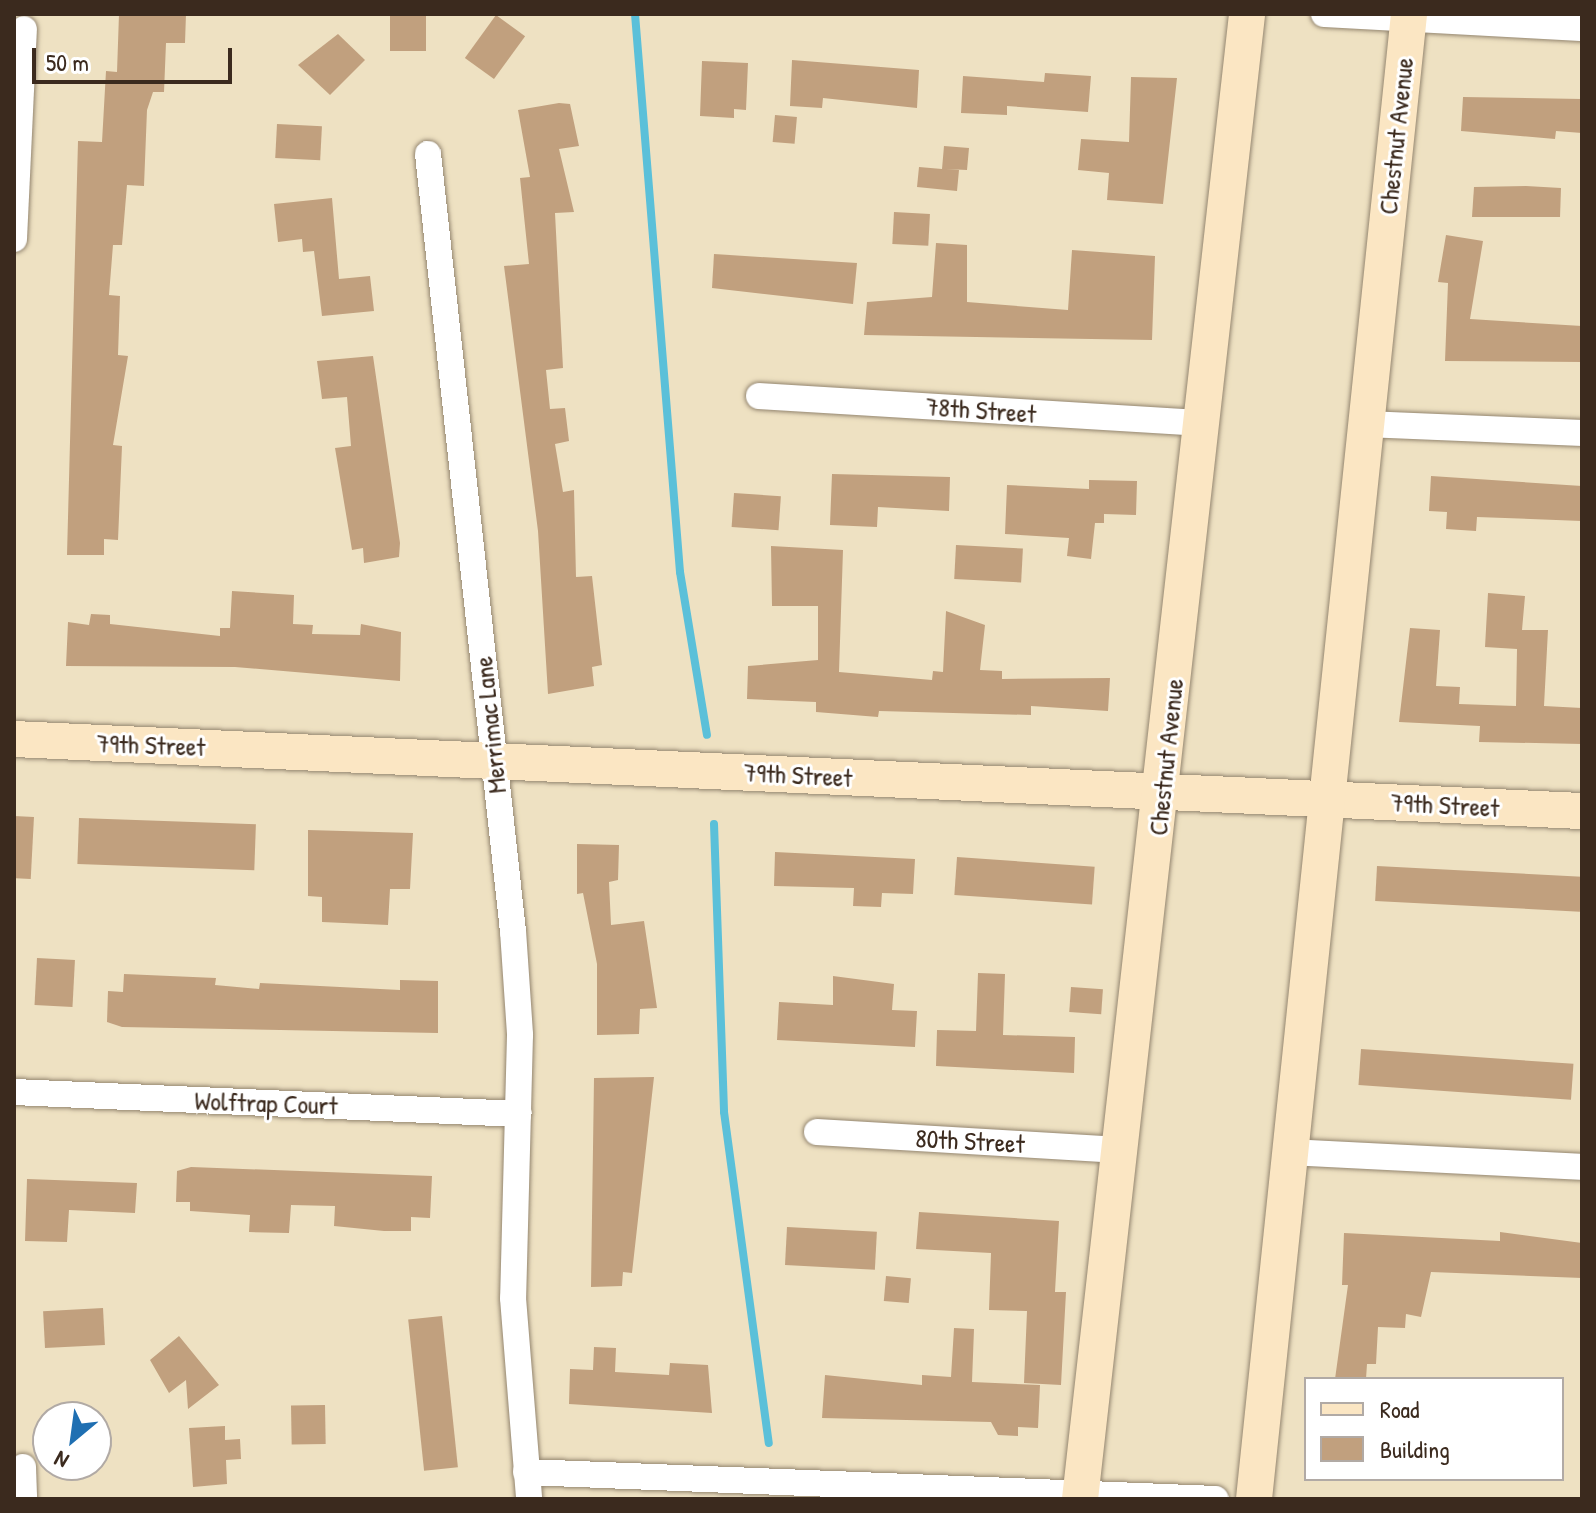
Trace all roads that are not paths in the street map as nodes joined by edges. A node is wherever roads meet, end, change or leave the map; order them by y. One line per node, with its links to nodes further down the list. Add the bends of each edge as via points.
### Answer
1 (1247, 14): 9 (street, Chestnut Avenue)
2 (1324, 14): 3 (street)
3 (1409, 16): 4 (street); 10 (street, Chestnut Avenue)
4 (1582, 28)
5 (24, 29): 7 (street)
6 (428, 154): 13 (street, Merrimac Lane)
7 (14, 239)
8 (759, 396): 9 (street, 78th Street)
9 (1202, 423): 14 (street, Chestnut Avenue)
10 (1366, 424): 11 (street); 15 (street, Chestnut Avenue)
11 (1582, 433)
12 (14, 739): 13 (street, 79th Street)
13 (494, 759): 14 (street, 79th Street); 18 (street, Merrimac Lane, via 518,1005)
14 (1162, 792): 15 (street, 79th Street); 20 (street, Chestnut Avenue)
15 (1324, 799): 16 (street, 79th Street); 21 (street, Chestnut Avenue)
16 (1582, 811)
17 (14, 1092): 18 (street, Wolftrap Court)
18 (519, 1114): 24 (street, Merrimac Lane, via 513,1298)
19 (817, 1132): 20 (street, 80th Street)
20 (1123, 1150): 25 (street, Chestnut Avenue)
21 (1287, 1152): 22 (street); 29 (street, Chestnut Avenue)
22 (1582, 1167)
23 (23, 1467): 26 (street)
24 (526, 1472): 25 (street); 27 (street, Merrimac Lane)
25 (1081, 1496): 28 (street)
26 (24, 1499)
27 (529, 1499)
28 (1215, 1499)
29 (1254, 1499)

